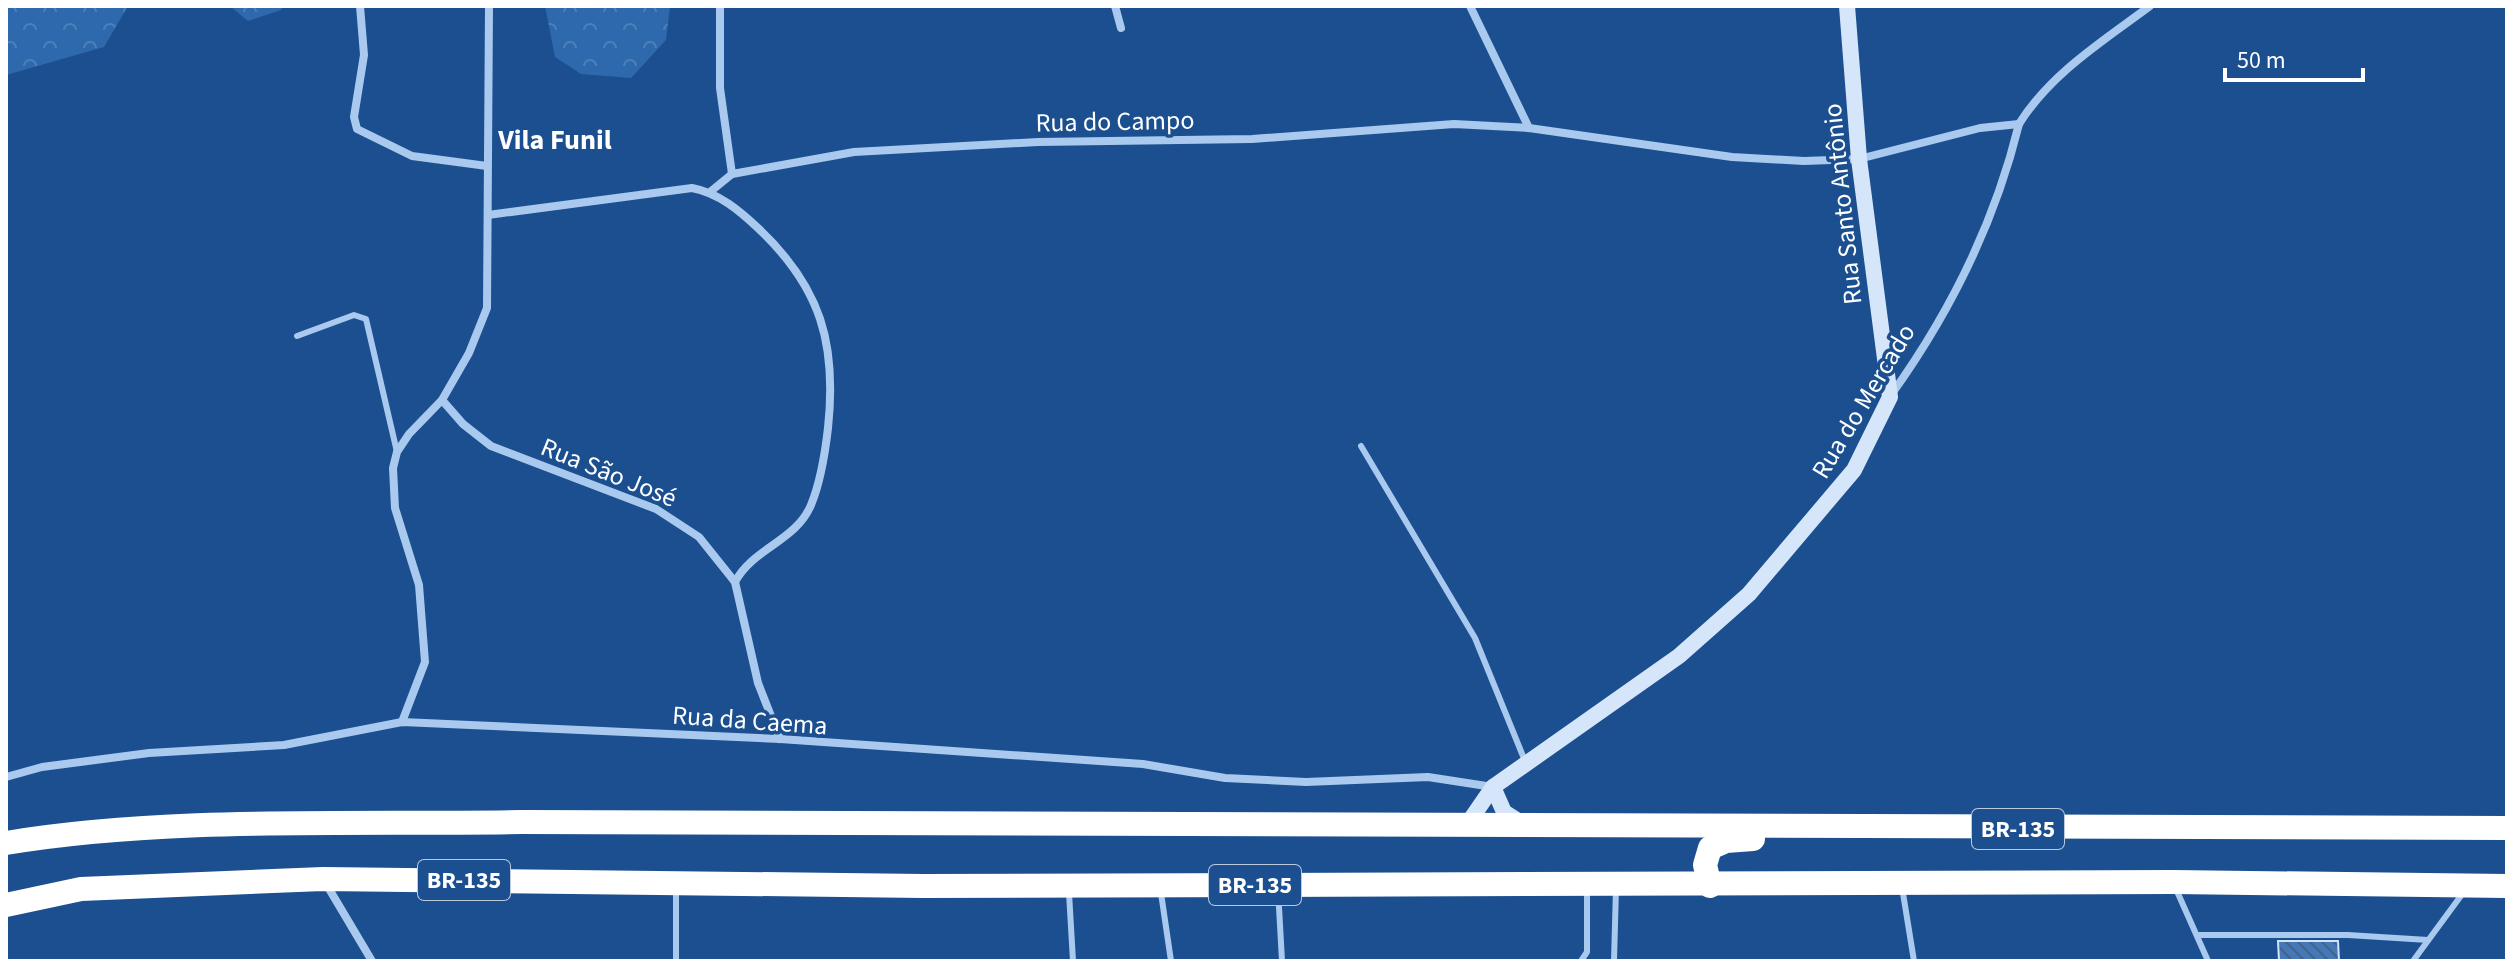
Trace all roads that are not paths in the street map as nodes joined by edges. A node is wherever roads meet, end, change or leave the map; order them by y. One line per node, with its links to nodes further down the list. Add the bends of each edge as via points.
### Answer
1 (360, 6): 12 (street, via 364,55 354,117 357,129 412,156)
2 (489, 6): 12 (street)
3 (720, 6): 13 (street, via 720,88)
4 (1115, 6): 8 (street)
5 (1470, 6): 10 (street)
6 (1847, 6): 11 (street, Rua Santo Antônio)
7 (2150, 6): 9 (street, Rua do Mercado, via 2062,72)
8 (1121, 28)
9 (2019, 124): 11 (street, Rua do Campo, via 1980,128); 17 (street, Rua do Mercado, via 1978,246 1938,325)
10 (1529, 128): 11 (street, Rua do Campo, via 1732,157); 13 (street, Rua do Campo, via 1454,124 1252,139 854,152)
11 (1859, 159): 17 (street, Rua Santo Antônio)
12 (487, 166): 15 (street)
13 (732, 174): 14 (street, Rua do Campo)
14 (710, 192): 15 (street, via 692,188); 21 (street, via 782,251 797,273 821,320 831,370 824,458 810,508 799,526 747,563)
15 (488, 215): 18 (street, via 487,308)
16 (297, 336): 20 (lane, via 354,315 366,319)
17 (1890, 397): 24 (street, Rua do Mercado, via 1854,470 1749,594 1679,656)
18 (442, 400): 20 (street); 21 (street, Rua São José, via 491,446 677,520 718,557)
19 (1361, 446): 24 (lane, via 1475,638)
20 (397, 452): 22 (street, via 391,485 417,575 425,662)
21 (735, 582): 23 (street, Rua São José, via 758,683)
22 (402, 722): 23 (street, Rua da Caema); 25 (street, Rua da Caema, via 284,745 135,754)
23 (780, 739): 26 (street, Rua da Caema, via 1143,764 1225,778 1306,782 1428,777)
24 (1526, 765): 26 (street, Rua do Mercado)
25 (6, 777)
26 (1493, 787): 27 (street, Rua do Mercado); 28 (street, via 1504,812)
27 (1466, 826): 28 (highway, BR-135); 31 (highway, BR-135, via 521,822 202,827)
28 (1530, 826): 30 (highway, BR-135)
29 (2507, 828): 30 (highway, BR-135)
30 (2139, 830): 43 (highway, via 1981,844 1736,839 1710,848 1705,865)
31 (6, 843)
32 (2507, 877): 38 (highway)
33 (323, 879): 34 (highway, BR-135); 45 (highway, BR-135, via 81,889); 48 (street)
34 (676, 882): 39 (highway, BR-135); 49 (lane)
35 (2173, 882): 36 (highway, BR-135); 38 (highway, BR-135); 46 (lane)
36 (1902, 883): 43 (highway, BR-135); 55 (lane)
37 (1587, 884): 41 (highway, BR-135); 42 (highway, BR-135); 53 (lane, via 1587,952)
38 (2468, 884): 44 (highway, BR-135); 47 (lane)
39 (1068, 885): 40 (highway, BR-135); 50 (lane)
40 (1159, 885): 41 (highway, BR-135); 51 (lane)
41 (1278, 885): 52 (lane)
42 (1616, 885): 43 (highway, BR-135); 54 (lane)
43 (1710, 886)
44 (2507, 886)
45 (6, 905)
46 (2199, 935): 47 (lane); 56 (lane)
47 (2428, 940): 57 (lane)
48 (372, 961)
49 (676, 961)
50 (1073, 961)
51 (1171, 961)
52 (1282, 961)
53 (1581, 961)
54 (1614, 961)
55 (1914, 961)
56 (2208, 961)
57 (2413, 961)

